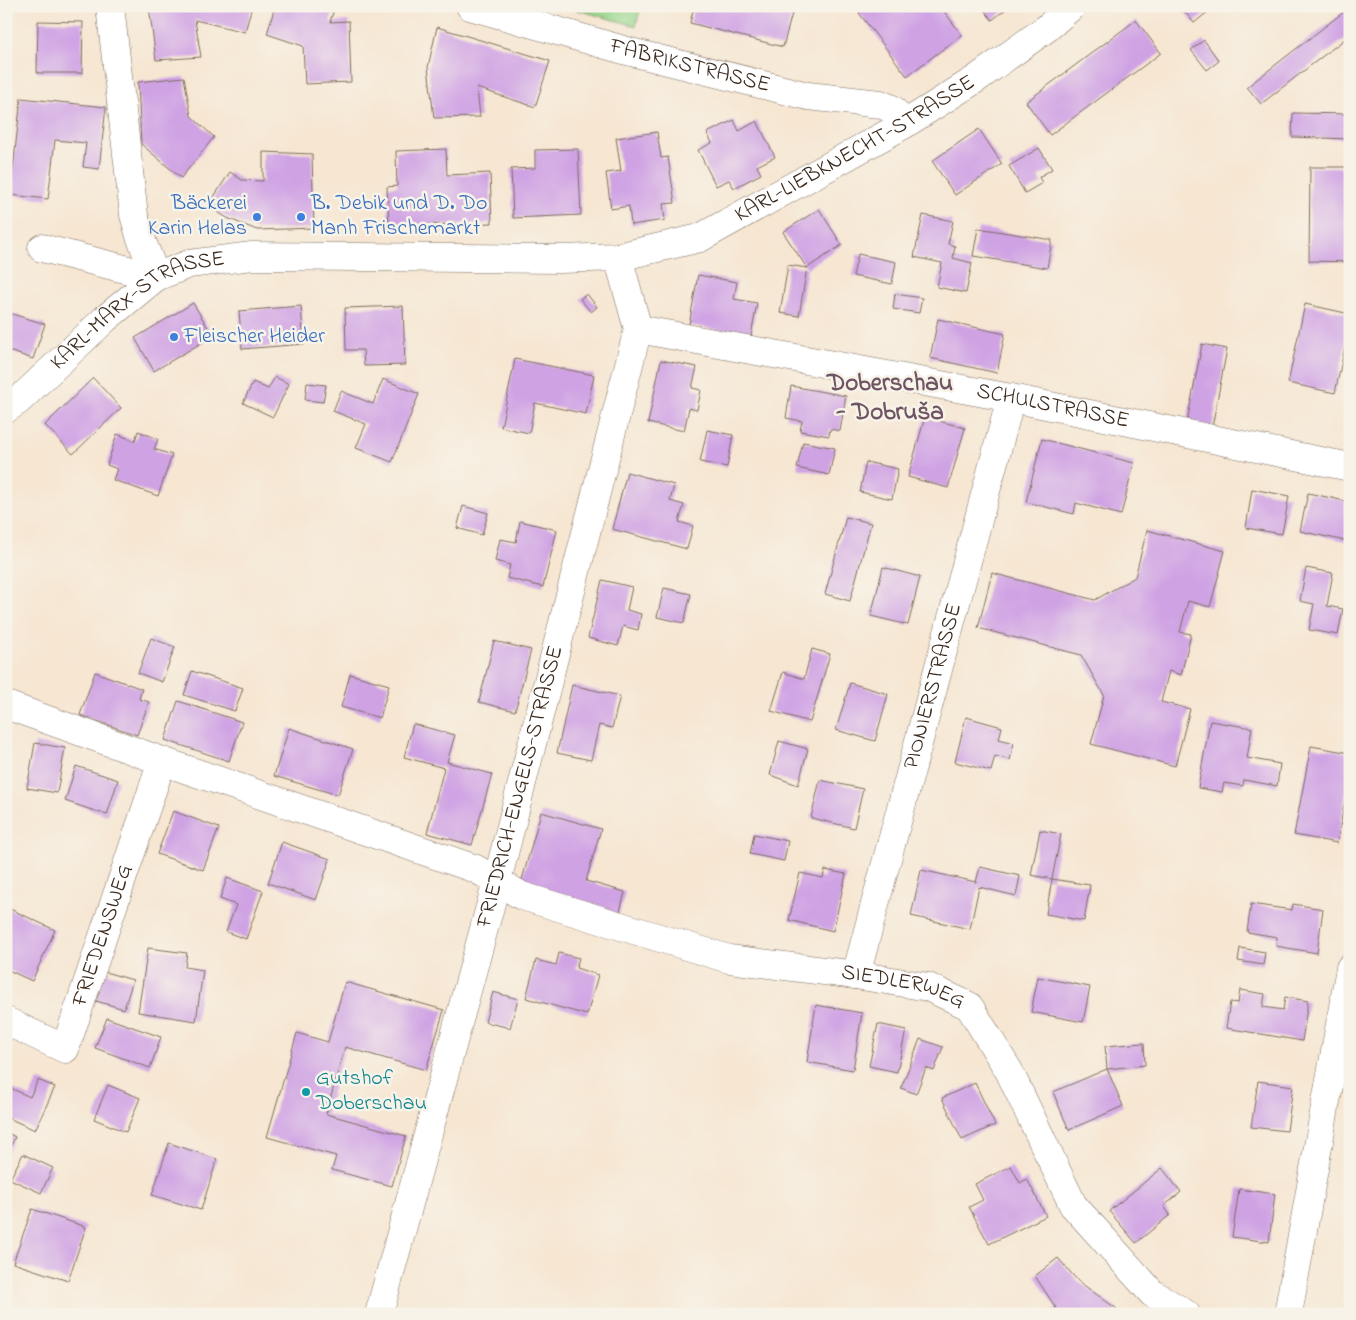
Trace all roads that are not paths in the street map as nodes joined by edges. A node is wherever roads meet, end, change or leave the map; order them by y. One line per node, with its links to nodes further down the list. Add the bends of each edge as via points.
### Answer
1 (110, 6): 7 (street, via 134,216)
2 (470, 6): 4 (street, FABRIKSTRASSE, via 627,51 798,93 880,104 892,109)
3 (1072, 6): 4 (street, KARL-LIEBKNECHT-STRASSE, via 976,79)
4 (905, 124): 6 (street, KARL-LIEBKNECHT-STRASSE, via 700,238)
5 (42, 248): 7 (street)
6 (618, 257): 7 (street, KARL-MARX-STRASSE, via 252,256 189,264); 8 (street, FRIEDRICH-ENGELS-STRASSE)
7 (156, 276): 10 (street, KARL-MARX-STRASSE)
8 (638, 329): 9 (street, SCHULSTRASSE); 14 (street, FRIEDRICH-ENGELS-STRASSE)
9 (1011, 398): 11 (street, SCHULSTRASSE); 16 (street, PIONIERSTRASSE)
10 (6, 409)
11 (1350, 467)
12 (6, 704): 13 (street)
13 (162, 761): 14 (street, via 476,870); 17 (street, FRIEDENSWEG, via 64,1049)
14 (496, 881): 16 (street, SIEDLERWEG, via 522,896 729,958); 18 (street, FRIEDRICH-ENGELS-STRASSE)
15 (1350, 968): 20 (street)
16 (856, 975): 19 (street, SIEDLERWEG, via 928,987 969,1006 1009,1071 1073,1205 1152,1293)
17 (6, 1021)
18 (379, 1314)
19 (1186, 1314)
20 (1288, 1314)

